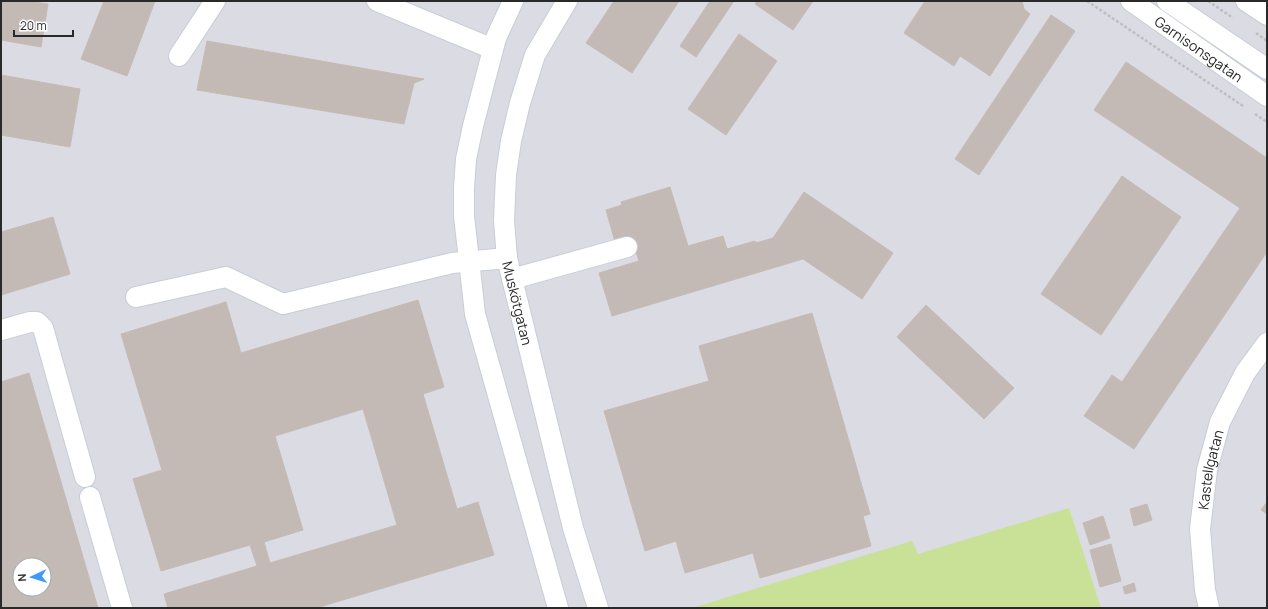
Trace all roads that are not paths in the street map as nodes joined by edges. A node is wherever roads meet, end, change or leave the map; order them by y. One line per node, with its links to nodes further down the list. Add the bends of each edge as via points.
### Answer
1 (215, 1): 10 (street)
2 (377, 1): 9 (street)
3 (514, 1): 9 (street)
4 (567, 1): 14 (street, Muskötgatan, via 535,55 511,141 506,175 504,221)
5 (1131, 1): 12 (street, Garnisonsgatan)
6 (1167, 1): 11 (street, Garnisonsgatan)
7 (1246, 1): 8 (street)
8 (1267, 15)
9 (493, 49): 15 (street, via 466,159 464,216)
10 (179, 56)
11 (1267, 69)
12 (1267, 96)
13 (627, 247): 16 (street)
14 (507, 258): 15 (street); 16 (street, Muskötgatan)
15 (468, 262): 17 (street, via 283,304 226,278); 23 (street, via 475,314)
16 (512, 279): 24 (street, Muskötgatan, via 573,528)
17 (136, 297)
18 (1, 330): 20 (street, via 30,322 37,322 43,328)
19 (1267, 343): 25 (street, Kastellgatan, via 1245,373 1220,422 1207,470 1200,529 1205,590)
20 (85, 477)
21 (90, 498): 22 (street)
22 (122, 608)
23 (558, 608)
24 (598, 608)
25 (1210, 608)

